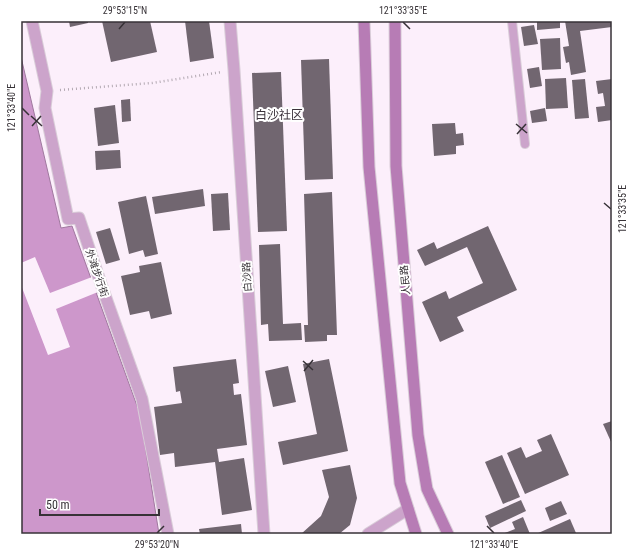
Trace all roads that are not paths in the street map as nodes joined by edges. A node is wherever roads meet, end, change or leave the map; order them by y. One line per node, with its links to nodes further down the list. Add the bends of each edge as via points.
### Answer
1 (32, 21): 8 (street, 外滩步行街, via 47,90 45,108 68,219 78,218 142,399)
2 (230, 21): 9 (street, 白沙路)
3 (364, 21): 7 (main road, via 369,167 400,483)
4 (395, 21): 12 (main road, 人民路, via 396,166 418,434 427,489)
5 (512, 21): 6 (lane)
6 (525, 144)
7 (408, 509): 10 (street); 11 (main road)
8 (168, 534)
9 (264, 534)
10 (368, 534)
11 (416, 534)
12 (448, 534)

